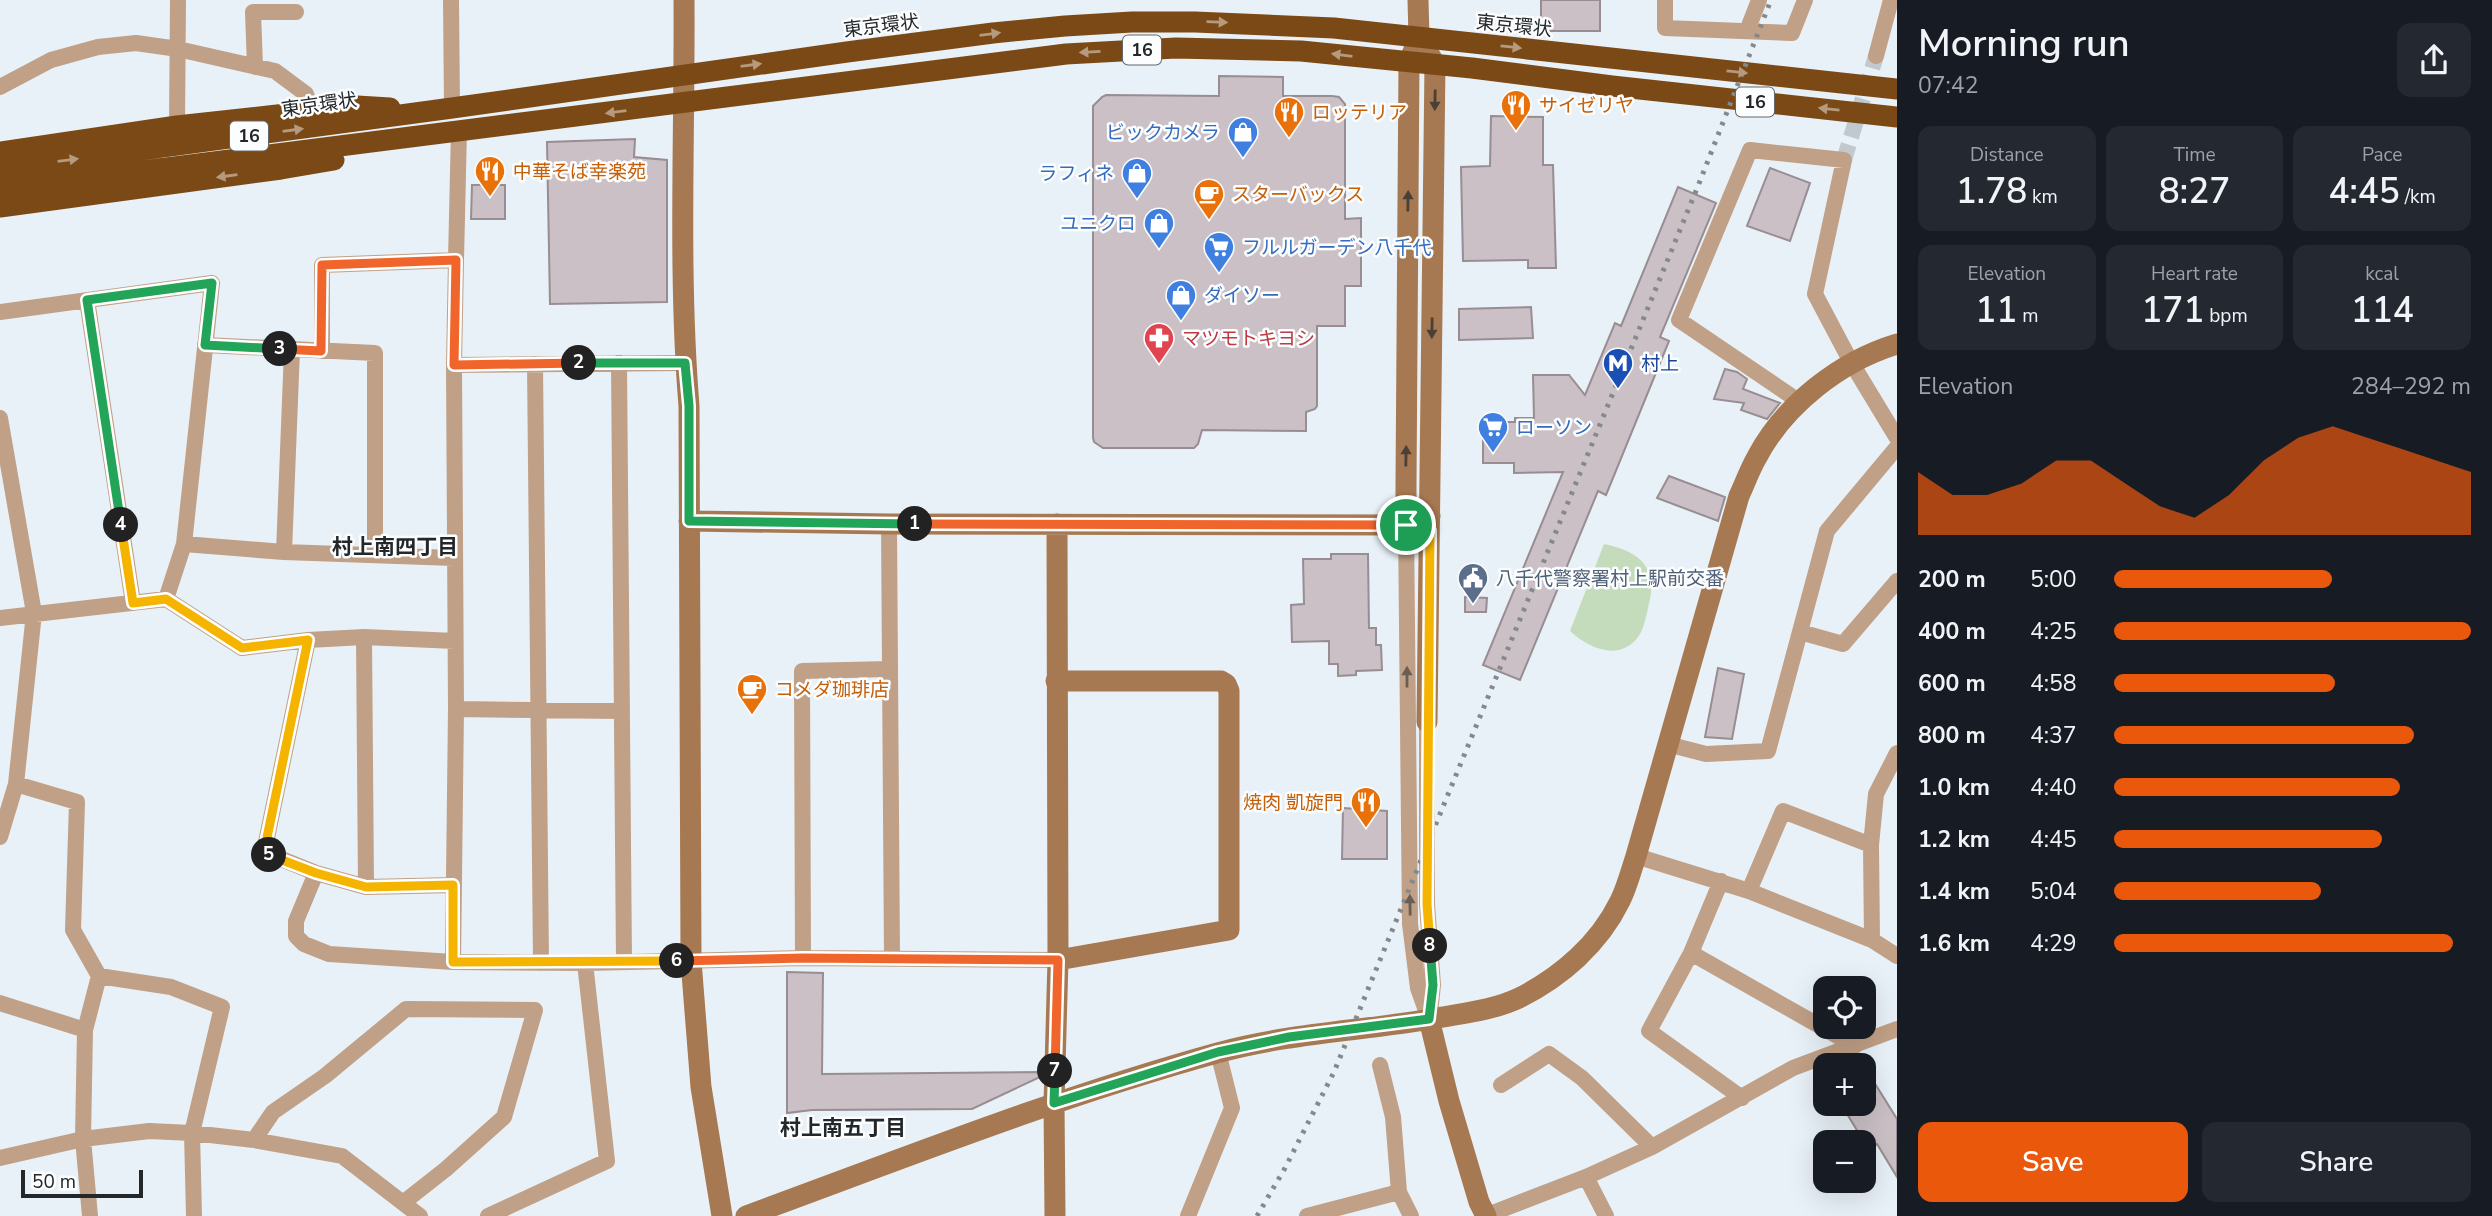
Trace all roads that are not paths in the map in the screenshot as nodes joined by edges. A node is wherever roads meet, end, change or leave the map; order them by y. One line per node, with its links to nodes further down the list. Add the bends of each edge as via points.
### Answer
1 (178, 0): 12 (street)
2 (451, 0): 21 (street)
3 (684, 0): 17 (street)
4 (1418, 0): 11 (street)
5 (1665, 0): 10 (street, via 1665,28)
6 (1759, 0): 10 (street)
7 (1805, 0): 10 (street, via 1792,33)
8 (1891, 0): 13 (street)
9 (296, 12): 16 (street, via 253,12)
10 (1747, 31)
11 (1419, 37): 14 (street); 15 (street); 17 (highway, 東京環状 / 16, one-way to 11, via 993,33 1132,22 1258,23); 19 (highway, 東京環状 / 16, one-way to 19)
12 (178, 49): 16 (street); 18 (street, via 136,43 98,47 51,60); 24 (street)
13 (1876, 56)
14 (1409, 62): 15 (highway, 16); 20 (highway, 16, one-way to 20, via 1301,51 1120,50); 51 (street, one-way to 14)
15 (1435, 64): 23 (highway, 16, one-way to 15); 50 (street, one-way to 50)
16 (255, 66): 22 (street, via 275,71 306,94)
17 (684, 74): 20 (street); 21 (highway, 東京環状 / 16)
18 (0, 87)
19 (1897, 89)
20 (683, 104): 25 (highway, 16, one-way to 25); 39 (street)
21 (442, 110): 22 (highway, 16, via 357,106); 27 (highway, 東京環状 / 16, one-way to 21)
22 (312, 111): 24 (highway, 16)
23 (1897, 117)
24 (177, 127): 26 (highway, 16)
25 (448, 132): 28 (highway, 16); 29 (highway, 16, one-way to 29, via 356,156 281,169); 30 (street)
26 (0, 152)
27 (0, 169)
28 (0, 189)
29 (0, 207)
30 (456, 260): 36 (street, via 322,265); 41 (street)
31 (87, 300): 32 (street); 34 (street, via 212,283); 58 (street)
32 (0, 312)
33 (1897, 344): 37 (street)
34 (205, 345): 35 (street); 52 (street)
35 (292, 350): 36 (street); 53 (street)
36 (321, 351): 54 (street, via 375,353)
37 (1851, 362): 42 (street); 42 (street, via 1815,294 1844,160 1750,150 1679,320); 44 (street)
38 (619, 363): 39 (street); 40 (street); 69 (street)
39 (685, 363): 47 (street)
40 (535, 364): 41 (street); 68 (street)
41 (454, 365): 55 (street)
42 (1800, 402): 71 (street, via 1758,455 1739,496)
43 (0, 418): 46 (street)
44 (1897, 439)
45 (1897, 447): 61 (street, via 1827,531)
46 (8, 511): 59 (street)
47 (689, 521): 48 (street); 88 (street)
48 (889, 524): 49 (street); 65 (street)
49 (1057, 524): 51 (street); 66 (street)
50 (1430, 524): 51 (street); 70 (street)
51 (1406, 525): 95 (street, one-way to 51, via 1418,988 1410,924)
52 (184, 544): 53 (street); 57 (street)
53 (285, 552): 54 (street)
54 (374, 555): 55 (street)
55 (454, 558): 64 (street)
56 (1897, 581): 61 (street, via 1843,644)
57 (166, 599): 58 (street); 63 (street, via 242,648)
58 (133, 603): 59 (street)
59 (34, 613): 60 (street); 73 (street)
60 (0, 618)
61 (1800, 632): 71 (street, via 1768,751 1706,754)
62 (364, 637): 63 (street); 64 (street); 80 (street)
63 (308, 640): 77 (street, via 264,852)
64 (455, 641): 67 (street)
65 (890, 669): 85 (street, via 802,671); 86 (street)
66 (1056, 681): 87 (street); 87 (street, via 1221,681 1226,684 1229,704 1229,930)
67 (456, 709): 68 (street); 79 (street)
68 (540, 710): 69 (street); 90 (street)
69 (622, 711): 91 (street)
70 (1427, 722): 95 (street, via 1427,904 1433,985)
71 (1667, 744): 76 (street)
72 (1897, 753): 75 (street, via 1876,794)
73 (16, 784): 74 (street); 93 (street, via 77,802 73,930)
74 (0, 838)
75 (1871, 845): 81 (street, via 1783,811); 82 (street)
76 (1636, 856): 78 (street); 95 (street, via 1620,901 1591,946 1549,982 1516,1000)
77 (316, 873): 80 (street); 89 (street, via 296,921 296,936 304,944 329,954)
78 (1721, 880): 81 (street); 83 (street)
79 (453, 885): 80 (street); 89 (street)
80 (366, 887)
81 (1749, 891): 82 (street)
82 (1872, 940): 84 (street)
83 (1691, 953): 98 (street); 102 (street, via 1648,1031)
84 (1897, 956)
85 (803, 958): 86 (street); 88 (street)
86 (892, 958): 87 (street)
87 (1058, 960): 103 (street)
88 (691, 961): 91 (street); 116 (street, via 701,1087)
89 (453, 962): 90 (street)
90 (541, 962): 92 (street)
91 (624, 962): 92 (street)
92 (585, 963): 115 (street, via 607,1161)
93 (99, 976): 97 (street); 104 (street, via 171,987 222,1007)
94 (0, 1003): 97 (street)
95 (1429, 1019): 99 (street, via 1289,1037); 122 (street, via 1449,1101)
96 (1897, 1029): 98 (street)
97 (85, 1030): 105 (street)
98 (1855, 1046): 102 (street, via 1793,1068)
99 (1218, 1052): 103 (street); 119 (street, via 1231,1108)
100 (1380, 1065): 110 (street, via 1393,1117)
101 (1501, 1085): 107 (street, via 1549,1054 1582,1078)
102 (1742, 1098): 107 (street)
103 (1054, 1103): 117 (street); 118 (street)
104 (192, 1133): 105 (street, via 149,1131); 106 (street); 113 (street)
105 (83, 1139): 108 (street); 112 (street)
106 (254, 1140): 111 (street, via 342,1156); 111 (street, via 272,1112 326,1076 405,1009 535,1010 504,1117)
107 (1652, 1147): 109 (street)
108 (0, 1158)
109 (1586, 1177): 122 (street); 123 (street)
110 (1399, 1192): 120 (street); 121 (street)
111 (404, 1202): 114 (street)
112 (90, 1216)
113 (194, 1216)
114 (420, 1216)
115 (488, 1216)
116 (722, 1216)
117 (746, 1216)
118 (1055, 1216)
119 (1188, 1216)
120 (1307, 1216)
121 (1411, 1216)
122 (1486, 1216)
123 (1606, 1216)

